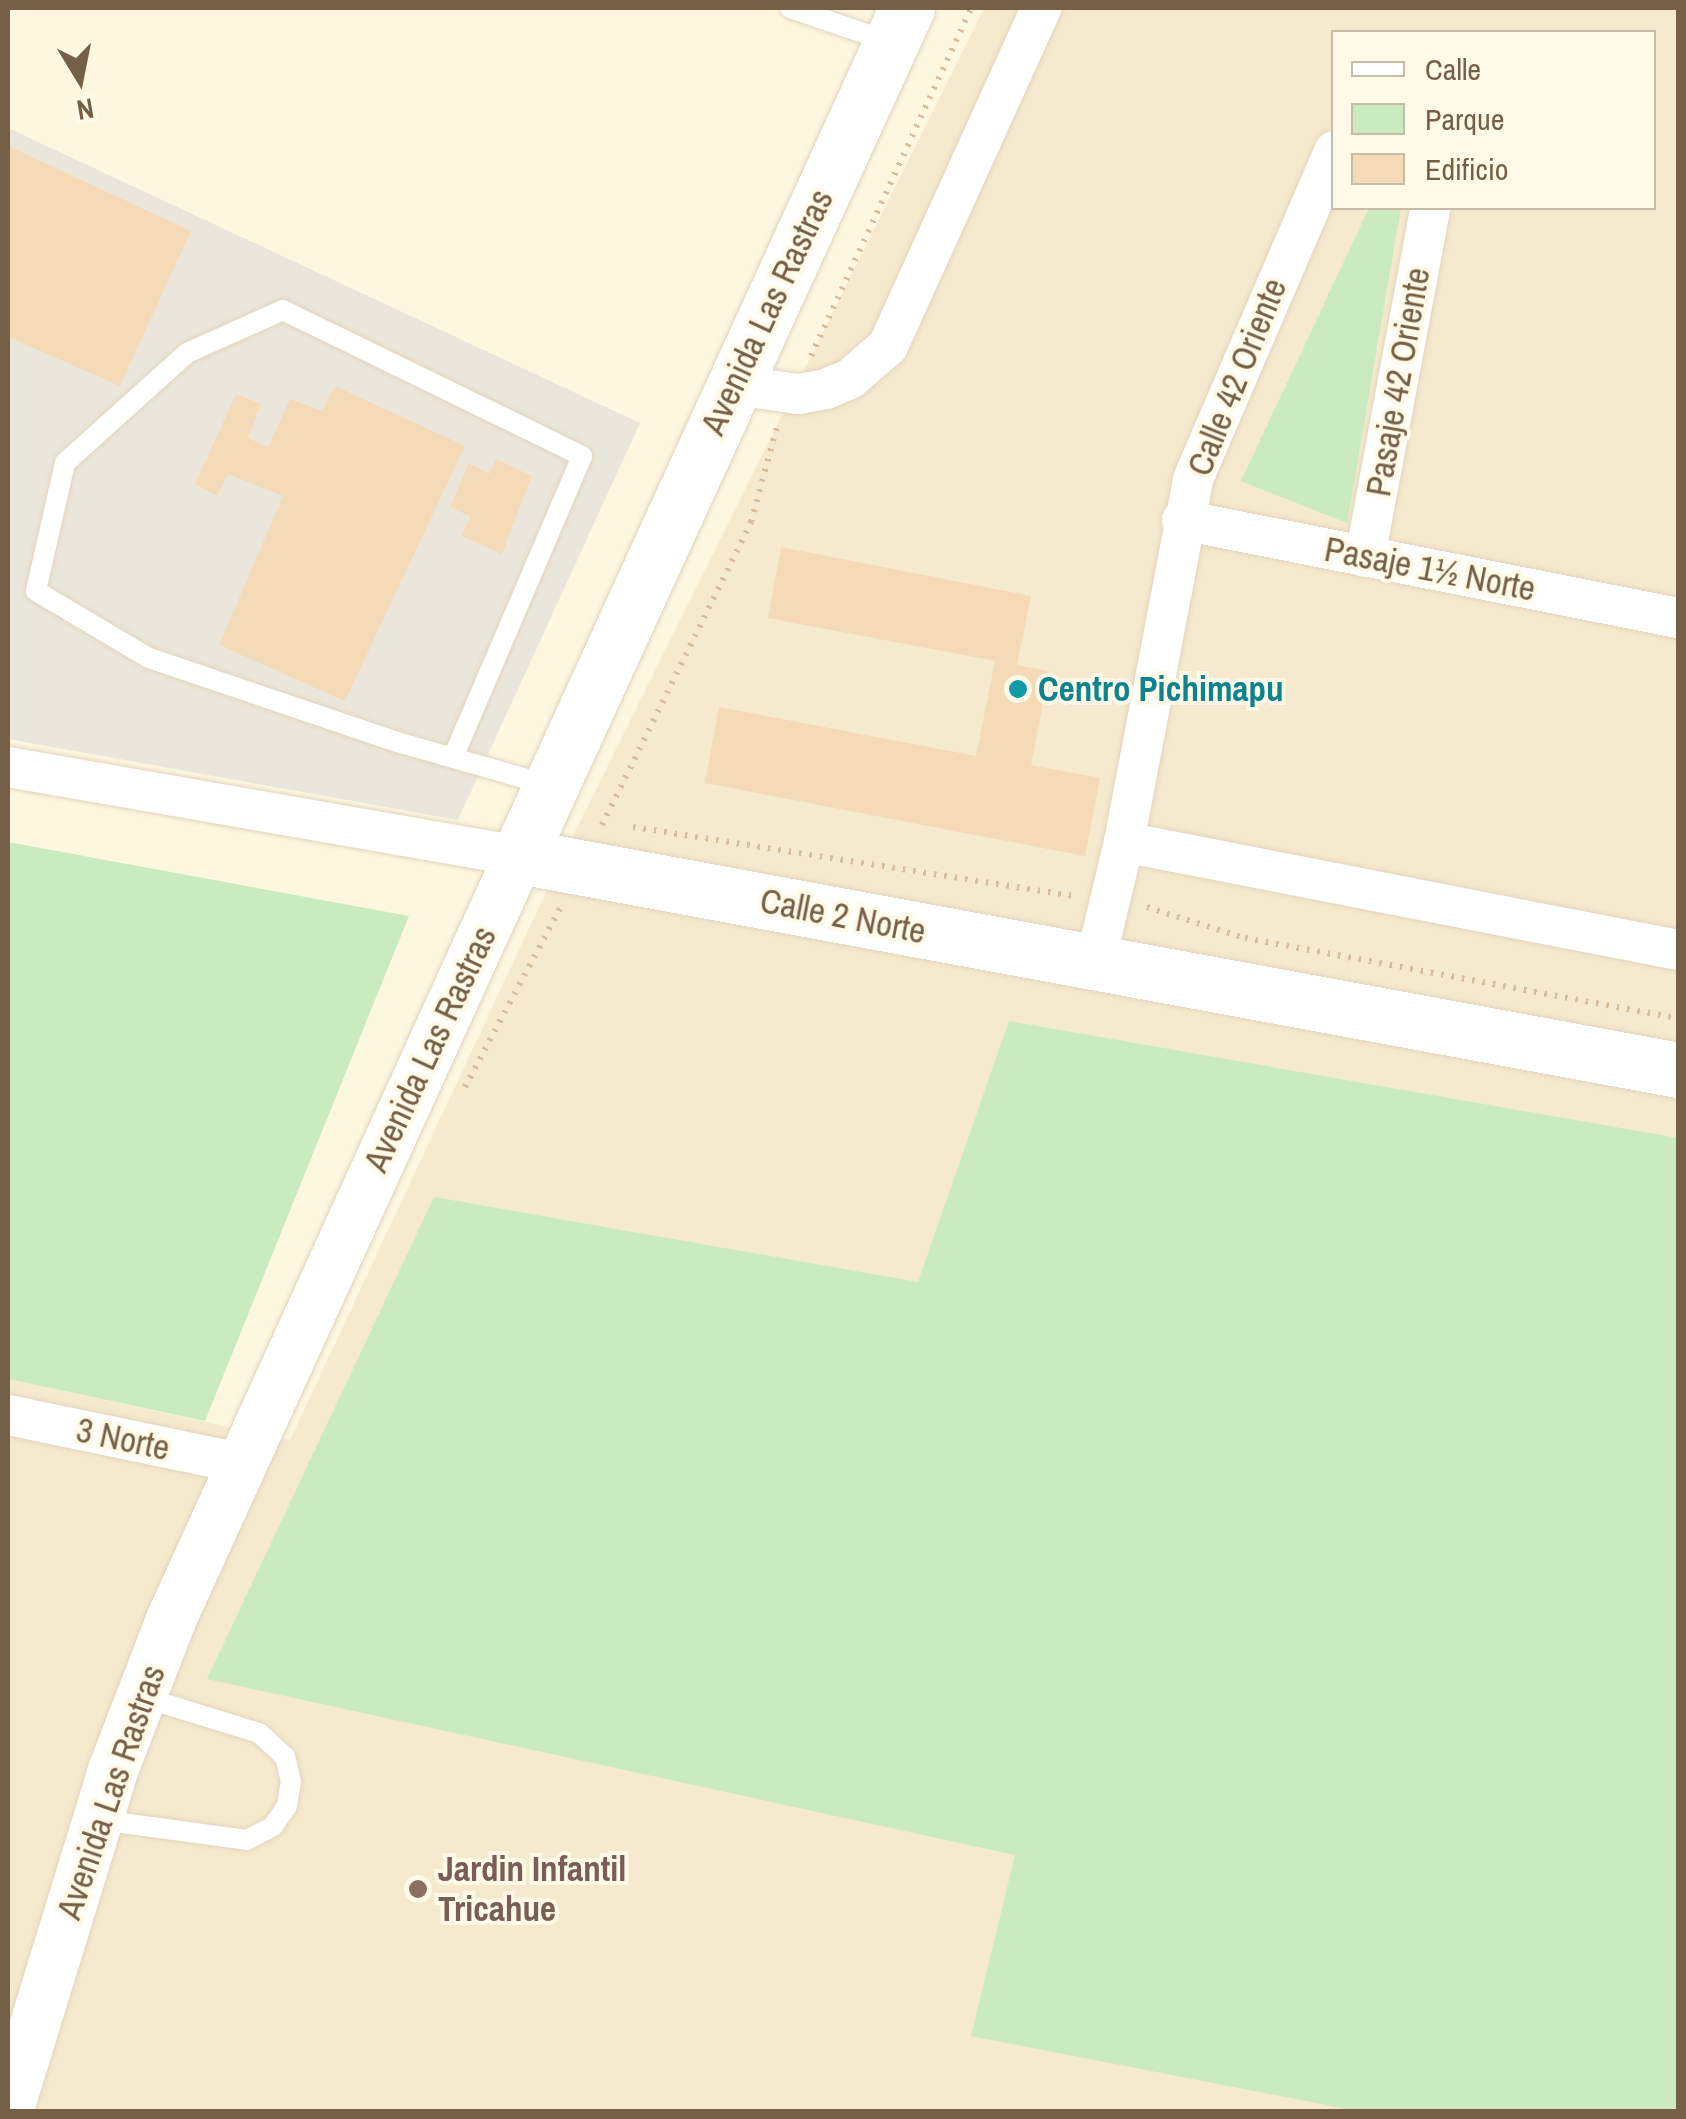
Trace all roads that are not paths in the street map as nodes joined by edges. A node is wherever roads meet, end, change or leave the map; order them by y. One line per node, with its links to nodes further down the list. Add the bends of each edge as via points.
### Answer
1 (790, 8): 3 (lane)
2 (1041, 8): 6 (street, via 888,346 850,379 792,394)
3 (899, 25): 6 (main road, Avenida Las Rastras)
4 (1331, 158): 7 (street, Calle 42 Oriente, via 1203,445)
5 (1430, 210): 8 (street, Pasaje 42 Oriente)
6 (734, 385): 12 (main road, Avenida Las Rastras)
7 (1182, 520): 8 (street, Pasaje 1½ Norte); 13 (street, Calle 42 Oriente)
8 (1366, 556): 9 (street, Pasaje 1½ Norte)
9 (1678, 618)
10 (454, 755): 10 (lane, via 149,658 36,591 65,463 187,353 282,310 582,456); 12 (lane)
11 (8, 767): 14 (street, Calle 2 Norte)
12 (550, 786): 14 (main road, Avenida Las Rastras)
13 (1124, 842): 15 (street); 16 (street, Calle 42 Oriente)
14 (519, 856): 16 (main road, Calle 2 Norte); 19 (street, Avenida Las Rastras)
15 (1678, 950)
16 (1095, 964): 17 (main road, Calle 2 Norte)
17 (1678, 1070)
18 (8, 1415): 19 (street, 3 Norte)
19 (239, 1463): 20 (street, Avenida Las Rastras)
20 (141, 1696): 21 (street, Avenida Las Rastras); 21 (lane, via 259,1733 285,1757 292,1782 288,1806 273,1826 247,1840)
21 (98, 1820): 22 (street, Avenida Las Rastras)
22 (8, 2112)

